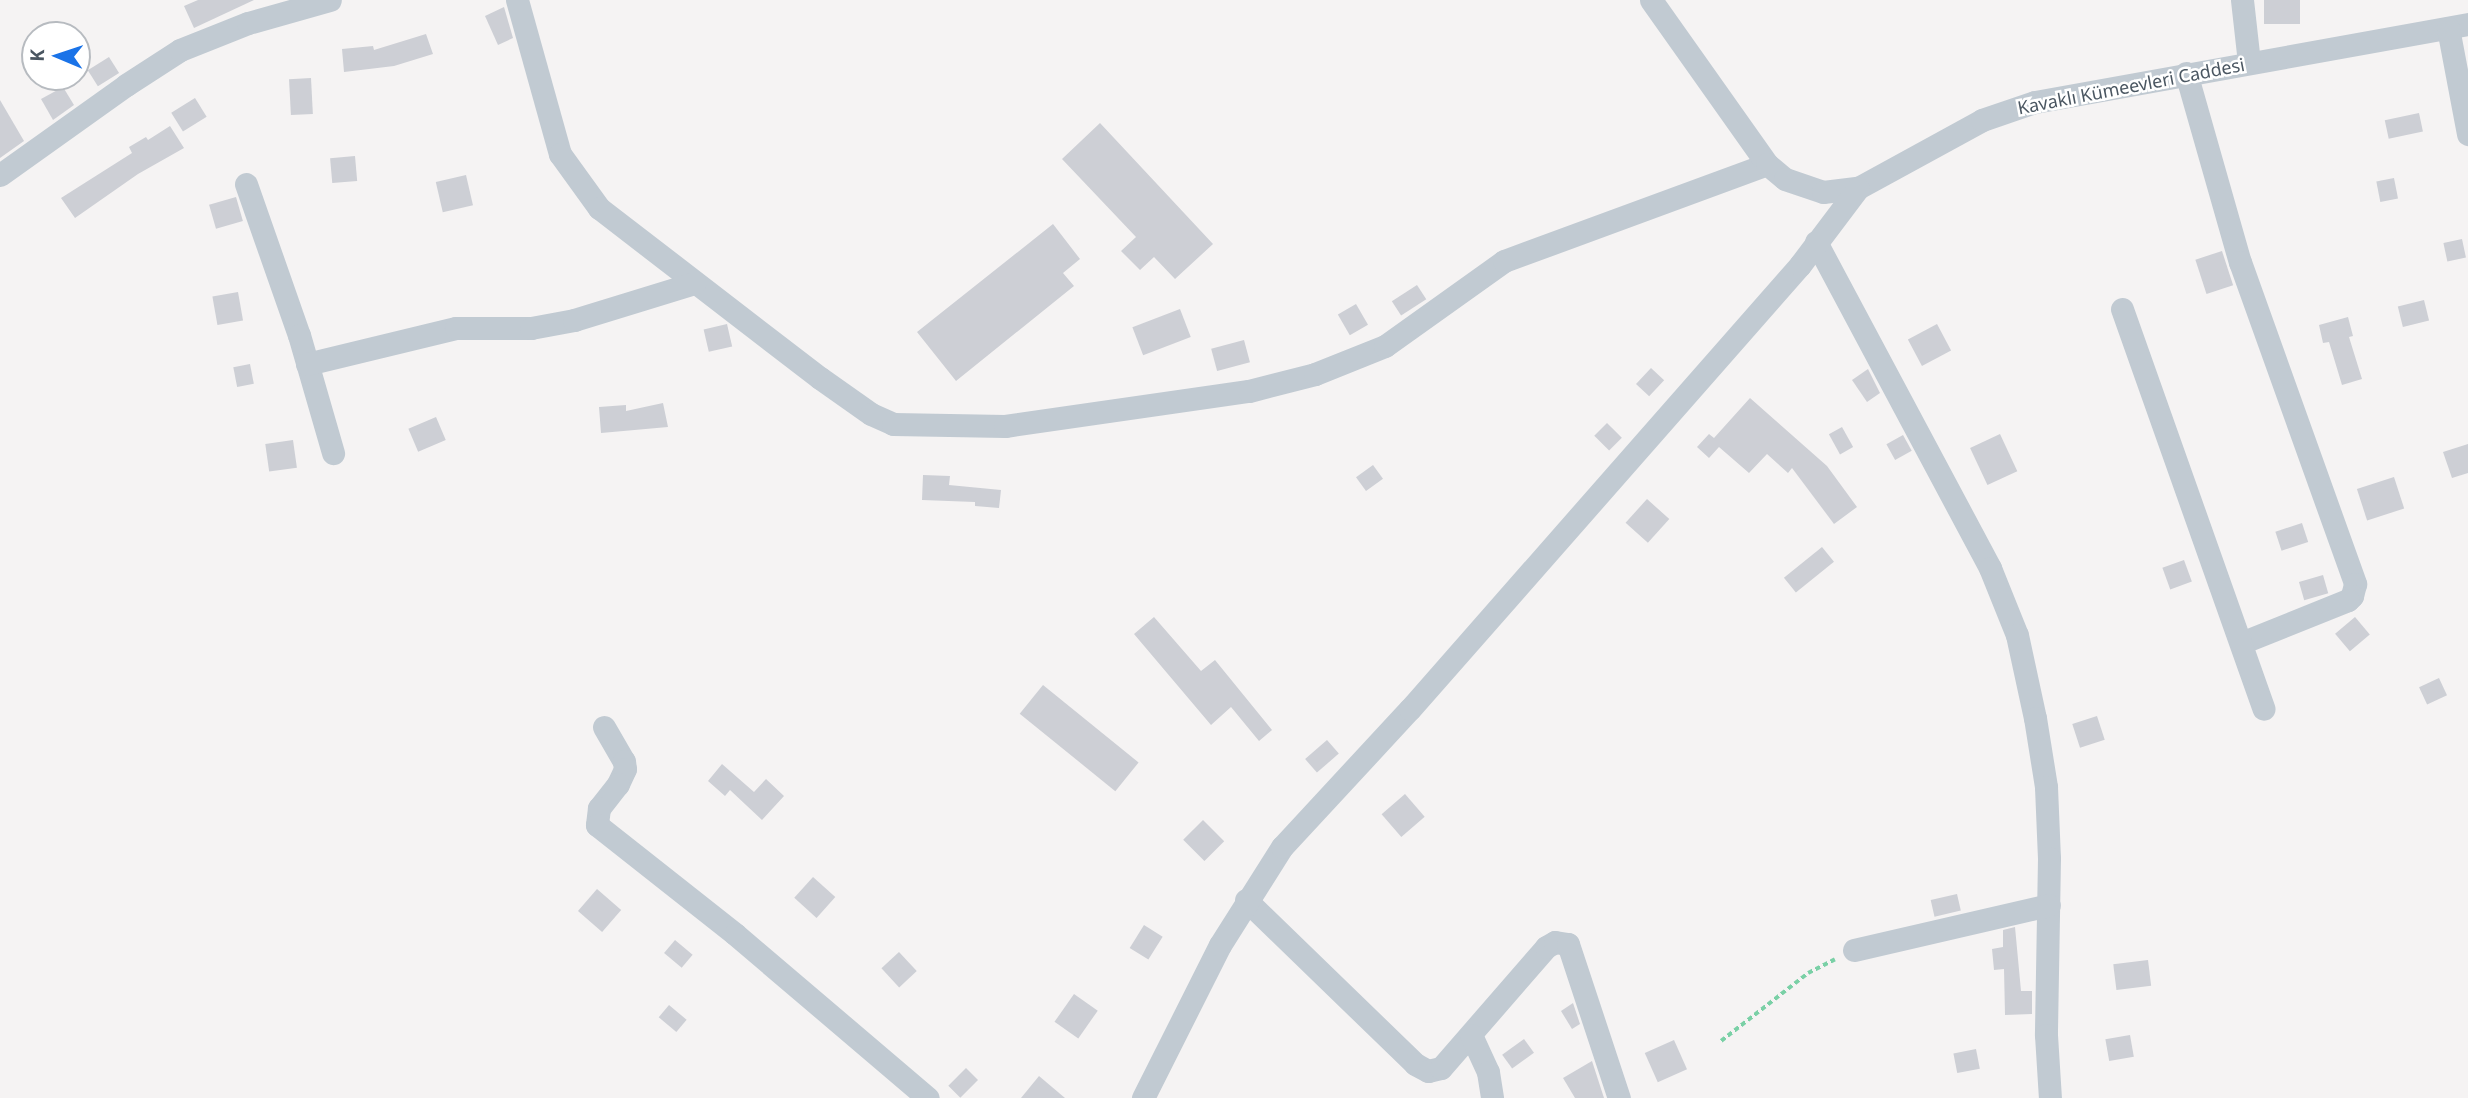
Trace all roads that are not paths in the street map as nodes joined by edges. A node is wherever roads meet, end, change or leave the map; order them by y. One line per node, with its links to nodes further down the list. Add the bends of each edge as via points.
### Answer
1 (330, 0): 10 (street, via 248,23 180,50)
2 (517, 0): 14 (street, via 548,117 569,170 599,208)
3 (1651, 0): 9 (street, Kavaklı Kümeevleri Caddesi)
4 (2242, 0): 6 (street)
5 (2458, 26): 6 (street, Kavaklı Kümeevleri Caddesi); 8 (street)
6 (2249, 62): 7 (street, Kavaklı Kümeevleri Caddesi)
7 (2186, 73): 12 (street, Kavaklı Kümeevleri Caddesi, via 2004,111); 18 (street, via 2241,262 2355,584 2348,600)
8 (2468, 134)
9 (1767, 164): 12 (street, Kavaklı Kümeevleri Caddesi, via 1785,179 1823,192); 14 (street, via 1504,261 1385,346 1315,374 1249,391 1005,426 917,426 880,419)
10 (0, 175)
11 (246, 184): 16 (street)
12 (1858, 188): 13 (street)
13 (1816, 242): 21 (street, via 1500,608 1282,847); 22 (street, via 2006,604 2025,670 2046,787)
14 (694, 283): 16 (street, via 574,320 531,328 456,328)
15 (2122, 309): 18 (street)
16 (307, 364): 17 (street)
17 (333, 453)
18 (2241, 643): 19 (street)
19 (2264, 709)
20 (604, 727): 25 (street, via 625,769 599,808 597,825 735,934)
21 (1246, 901): 24 (street, via 1421,1070 1441,1068); 26 (street)
22 (2049, 905): 23 (street); 29 (street, via 2046,1035)
23 (1854, 950)
24 (1471, 1035): 27 (street, via 1488,1072); 28 (street, via 1546,947 1555,942 1567,944)
25 (928, 1098)
26 (1143, 1098)
27 (1492, 1098)
28 (1619, 1098)
29 (2050, 1098)

